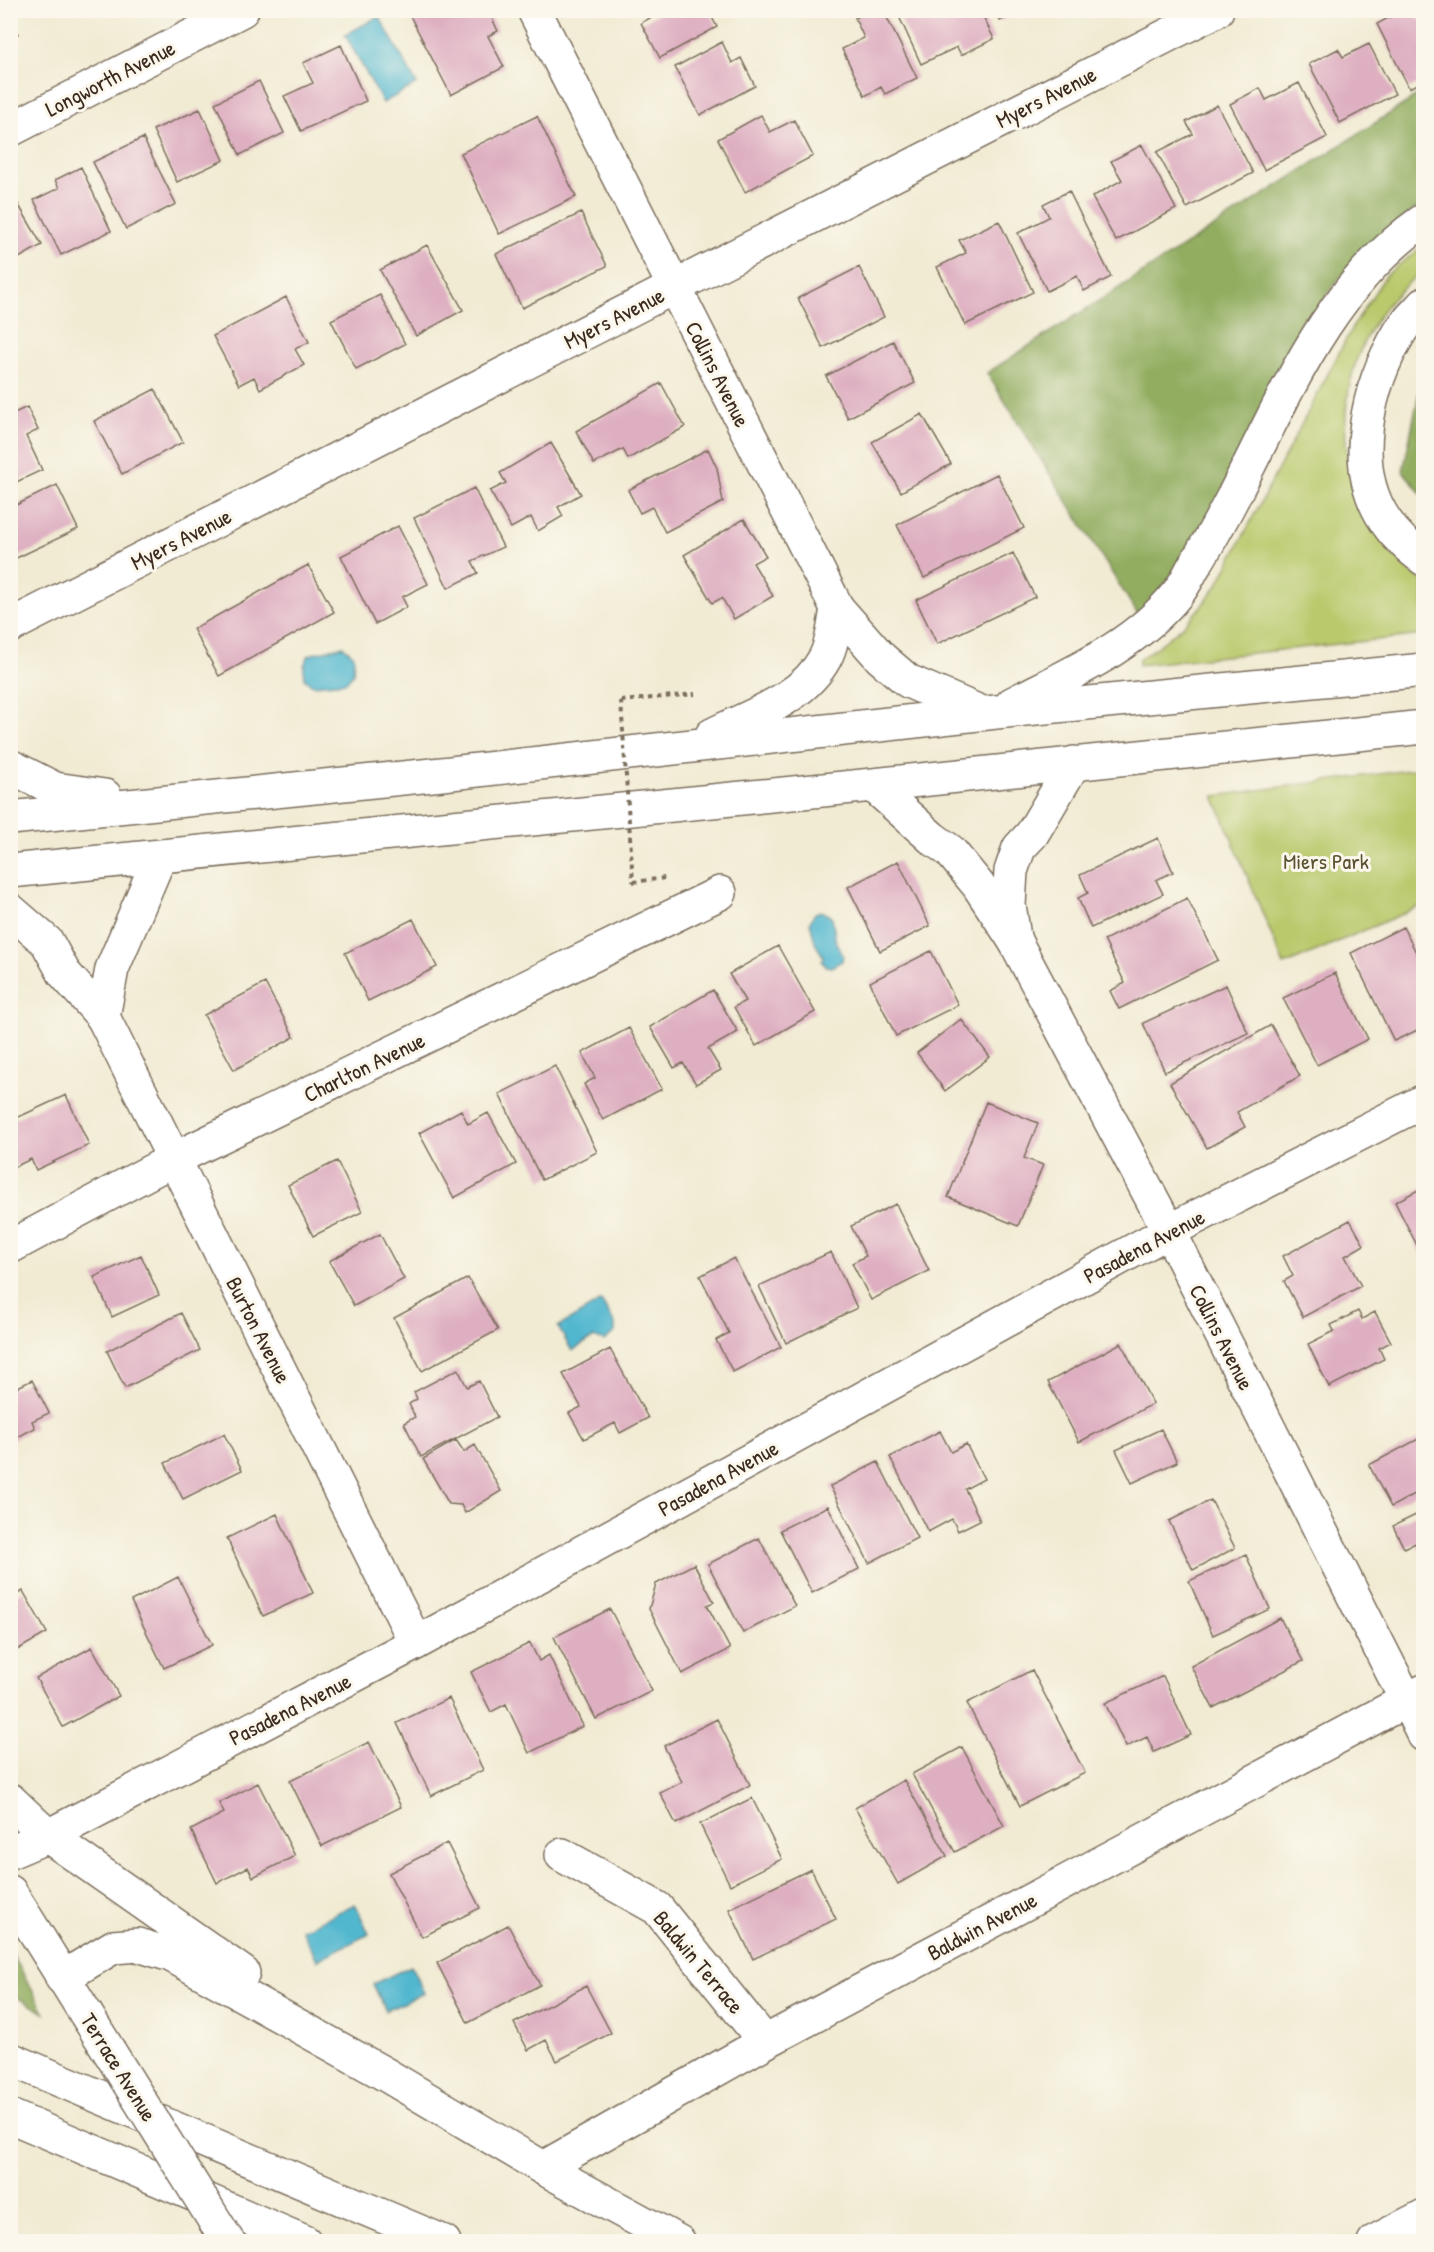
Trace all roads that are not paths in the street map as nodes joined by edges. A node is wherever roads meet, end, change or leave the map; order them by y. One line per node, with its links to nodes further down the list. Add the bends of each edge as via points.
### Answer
1 (242, 10): 4 (main road, Longworth Avenue)
2 (534, 10): 6 (main road, Collins Avenue)
3 (1217, 10): 6 (main road, Myers Avenue)
4 (10, 130)
5 (1424, 220): 12 (main road, via 1379,256 1341,300 1302,363 1215,532 1178,593 1146,626 1104,656)
6 (674, 287): 9 (main road, Collins Avenue); 10 (main road, Myers Avenue)
7 (1424, 304): 8 (main road, via 1401,330 1382,365 1368,414 1365,451 1369,486 1384,519)
8 (1424, 559)
9 (837, 609): 12 (main road, Collins Avenue, via 908,681); 14 (main road, via 825,658 809,679 787,698)
10 (10, 626)
11 (1424, 670): 12 (main road)
12 (990, 713): 14 (main road)
13 (1424, 727): 15 (main road)
14 (691, 745): 18 (main road)
15 (1074, 763): 17 (main road); 24 (main road, via 1032,834 1019,848 1011,871)
16 (10, 766): 18 (main road, via 55,789)
17 (873, 786): 20 (main road); 24 (main road, via 950,851)
18 (164, 803): 19 (main road)
19 (10, 818)
20 (160, 855): 21 (main road); 25 (main road, via 112,969)
21 (10, 871)
22 (720, 893): 27 (main road, Charlton Avenue)
23 (10, 910): 25 (main road, Burton Avenue, via 47,942 64,973)
24 (1015, 941): 28 (main road, Collins Avenue)
25 (103, 1017): 27 (main road, Burton Avenue)
26 (1424, 1101): 28 (main road, Pasadena Avenue)
27 (174, 1159): 29 (main road, Charlton Avenue); 30 (main road, Burton Avenue)
28 (1168, 1232): 30 (main road, Pasadena Avenue); 31 (main road, Collins Avenue)
29 (10, 1247)
30 (416, 1643): 34 (main road, Pasadena Avenue)
31 (1415, 1695): 32 (main road, Collins Avenue); 39 (main road, Baldwin Avenue)
32 (1424, 1735)
33 (10, 1800): 34 (main road)
34 (48, 1836): 35 (main road, Pasadena Avenue); 41 (main road)
35 (10, 1852)
36 (562, 1855): 39 (main road, Baldwin Terrace, via 657,1908)
37 (10, 1893): 38 (main road, Terrace Avenue)
38 (62, 1978): 41 (main road, via 113,1947 138,1945 171,1955); 45 (main road, Terrace Avenue, bridge)
39 (765, 2042): 43 (main road, Baldwin Avenue)
40 (10, 2059): 47 (main road)
41 (383, 2073): 43 (main road)
42 (10, 2116): 46 (main road)
43 (543, 2168): 48 (main road)
44 (1424, 2216): 49 (main road)
45 (228, 2241)
46 (305, 2241)
47 (444, 2241)
48 (679, 2241)
49 (1374, 2241)

